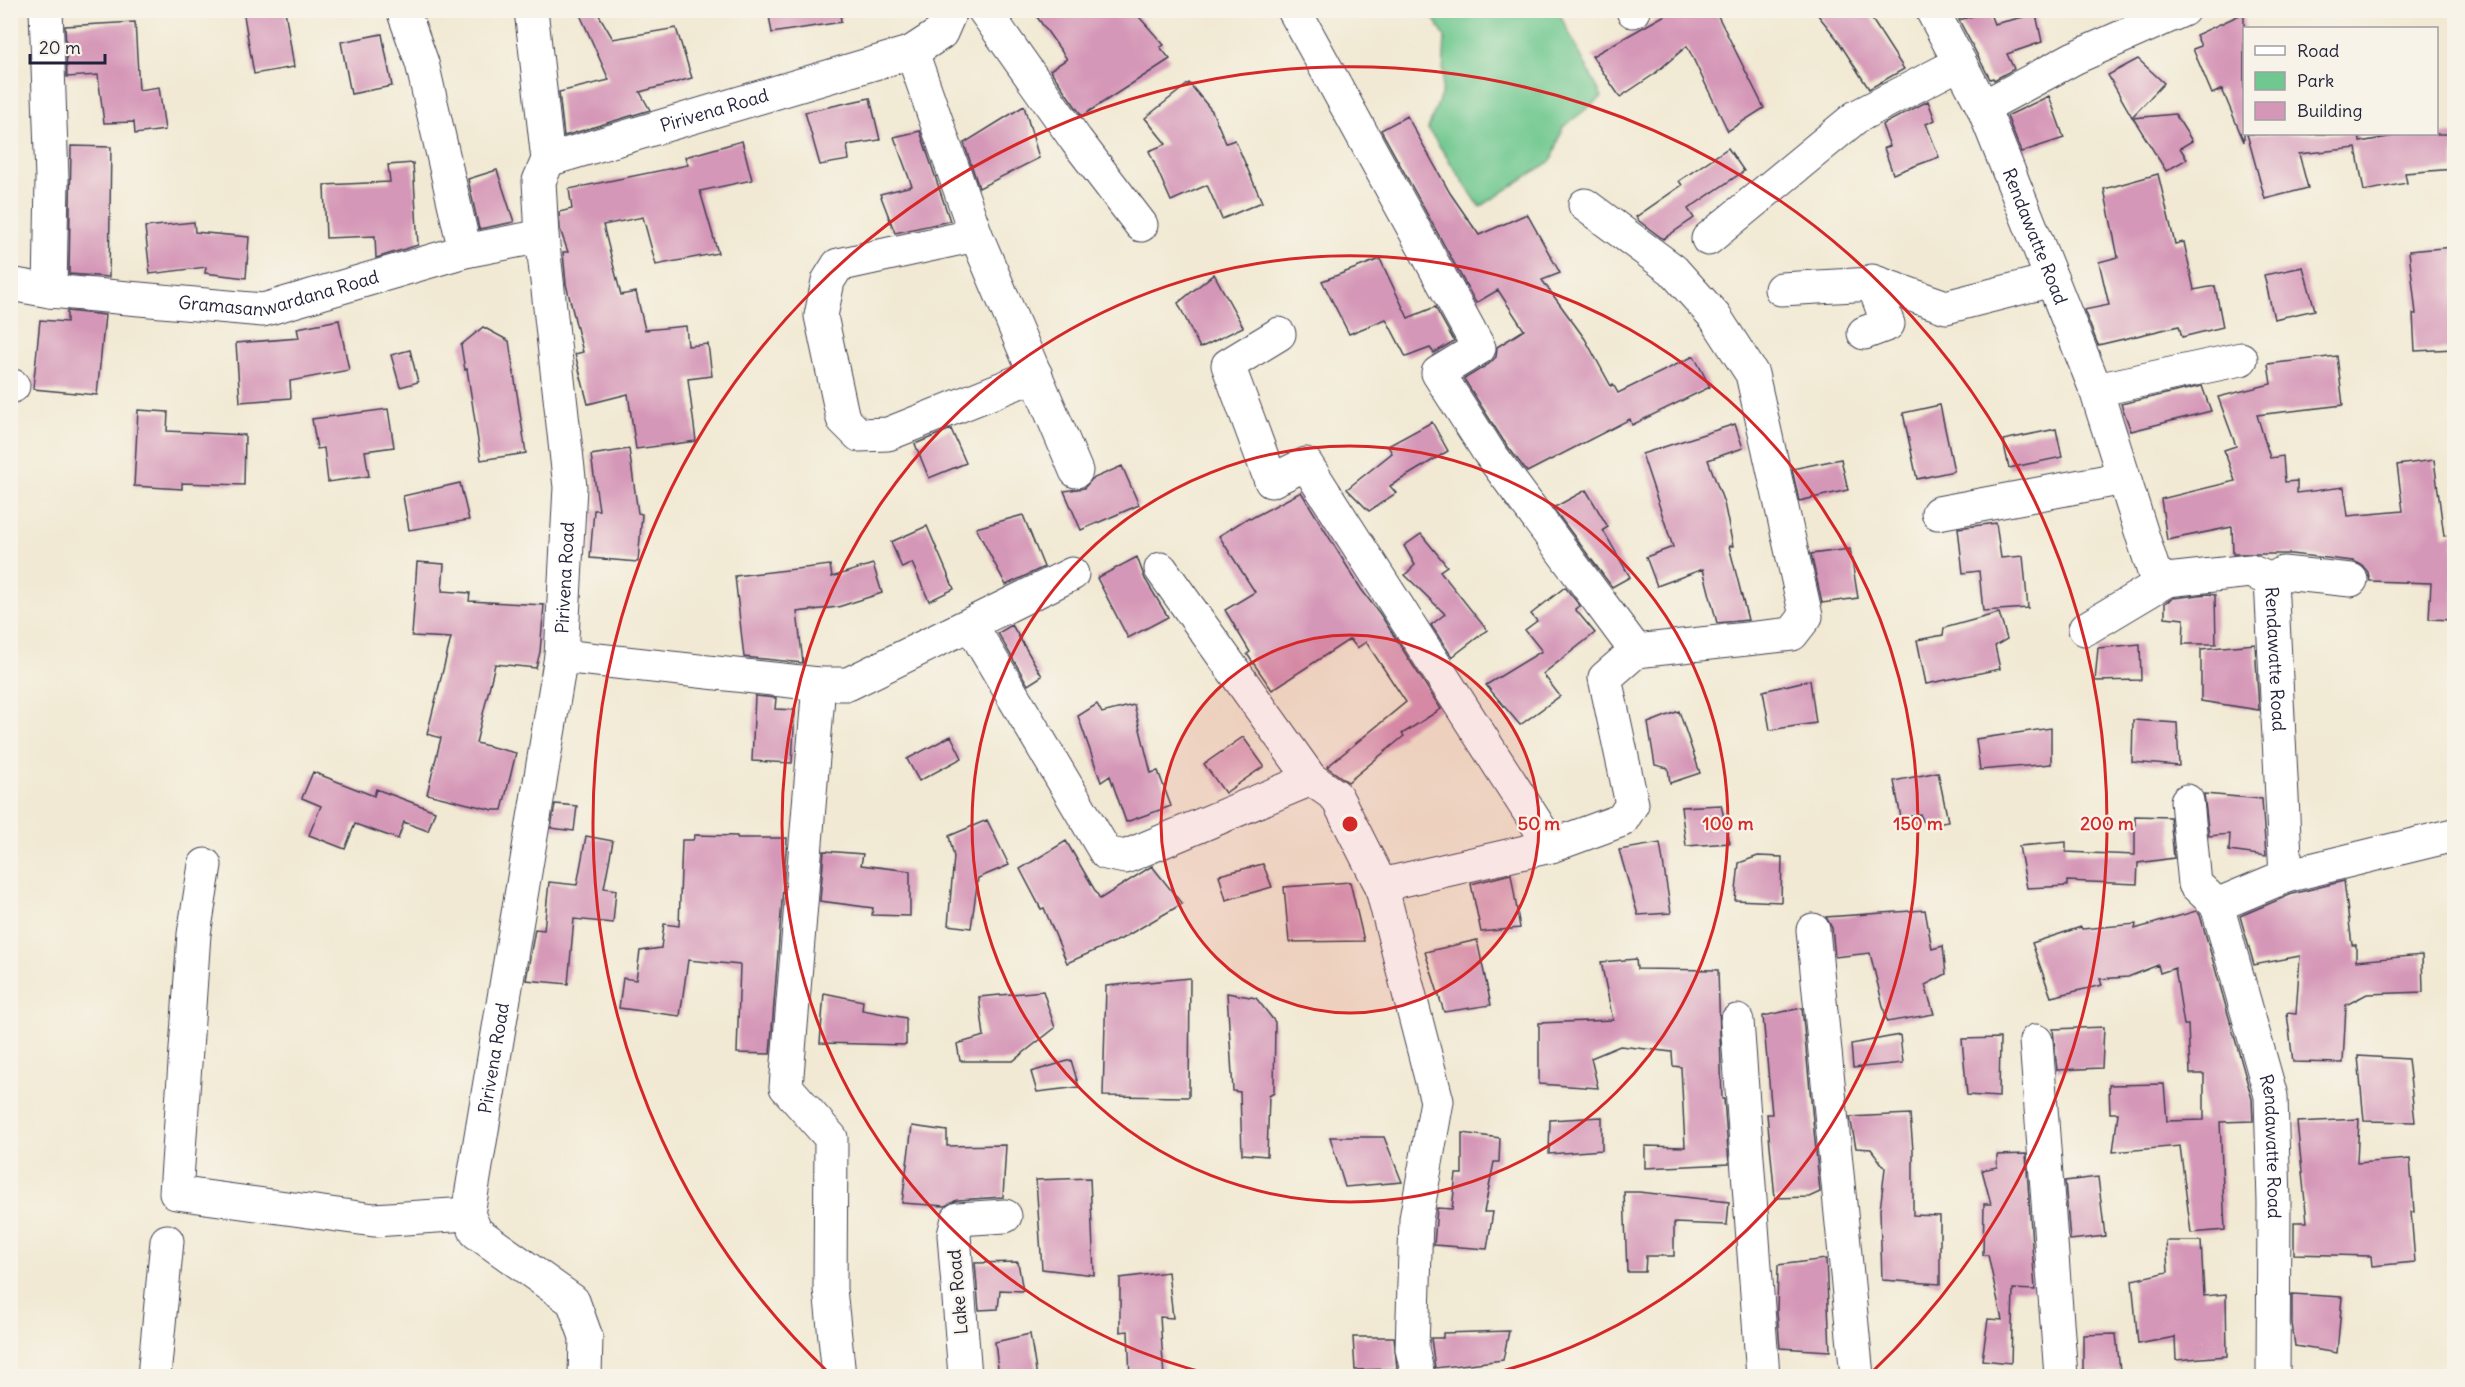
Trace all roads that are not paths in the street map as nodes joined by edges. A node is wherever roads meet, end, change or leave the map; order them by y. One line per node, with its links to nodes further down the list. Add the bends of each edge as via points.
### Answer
1 (46, 10): 23 (street, via 52,179)
2 (403, 10): 18 (street, via 422,63)
3 (531, 10): 12 (street)
4 (951, 10): 9 (street, Pirivena Road, via 941,33)
5 (984, 10): 14 (street)
6 (1294, 10): 39 (street, via 1490,341 1438,373 1488,451)
7 (1932, 10): 10 (street, Rendawatte Road)
8 (2183, 10): 11 (street, via 2074,58)
9 (912, 52): 12 (street, Pirivena Road); 15 (street)
10 (1960, 63): 11 (street, Rendawatte Road); 17 (street, via 1856,117)
11 (1983, 107): 19 (street, Rendawatte Road)
12 (548, 160): 16 (street, Pirivena Road, via 539,181)
13 (1585, 205): 39 (street, via 1673,270 1715,317 1752,374 1806,616 1792,634)
14 (1141, 225)
15 (976, 235): 27 (street); 27 (street, via 838,265 828,281 821,316 843,419 860,435 888,434)
16 (542, 236): 18 (street, Gramasanwardana Road); 40 (street, Pirivena Road, via 570,487)
17 (1708, 239)
18 (465, 251): 23 (street, Gramasanwardana Road, via 263,310)
19 (2052, 280): 21 (street, via 1946,307 1872,280); 28 (street, Rendawatte Road)
20 (10, 284): 23 (street, Gramasanwardana Road)
21 (1873, 284): 22 (street); 24 (street, via 1888,324)
22 (1781, 289)
23 (50, 291)
24 (1864, 333)
25 (1279, 334): 45 (street, via 1228,365 1271,481 1306,464)
26 (2241, 359): 28 (street)
27 (1036, 375): 29 (street)
28 (2096, 390): 30 (street, Rendawatte Road)
29 (1076, 471)
30 (2124, 478): 31 (street); 34 (street, Rendawatte Road, via 2154,572)
31 (1938, 513)
32 (1161, 569): 42 (street)
33 (1071, 574): 37 (street)
34 (2167, 580): 35 (street, Rendawatte Road, via 2250,571); 38 (street)
35 (2271, 580): 36 (street, via 2283,573); 47 (street, Rendawatte Road)
36 (2351, 580)
37 (971, 625): 41 (street, via 848,684); 42 (street, via 1106,853 1125,857)
38 (2085, 629)
39 (1636, 651): 45 (street, via 1605,678 1632,804 1622,820)
40 (561, 656): 41 (street); 53 (street, Pirivena Road)
41 (819, 684): 58 (street, via 786,1087 831,1138 830,1289)
42 (1311, 779): 48 (street, via 1335,796)
43 (2187, 801): 49 (street, via 2195,884)
44 (2454, 835): 47 (street)
45 (1551, 846): 48 (street)
46 (205, 865): 53 (street, via 194,934 176,1193 374,1220)
47 (2286, 876): 49 (street)
48 (1382, 885): 60 (street, via 1437,1101 1416,1219 1412,1349)
49 (2217, 905): 64 (street, Rendawatte Road, via 2271,1096)
50 (1813, 930): 62 (street)
51 (1737, 1021): 61 (street)
52 (2036, 1041): 63 (street)
53 (468, 1214): 57 (street, via 476,1232 573,1301 586,1337)
54 (1005, 1216): 59 (street, Lake Road, via 958,1220 954,1235)
55 (168, 1240): 56 (street)
56 (154, 1377)
57 (585, 1377)
58 (839, 1377)
59 (965, 1377)
60 (1418, 1377)
61 (1763, 1377)
62 (1857, 1377)
63 (2061, 1377)
64 (2273, 1377)

